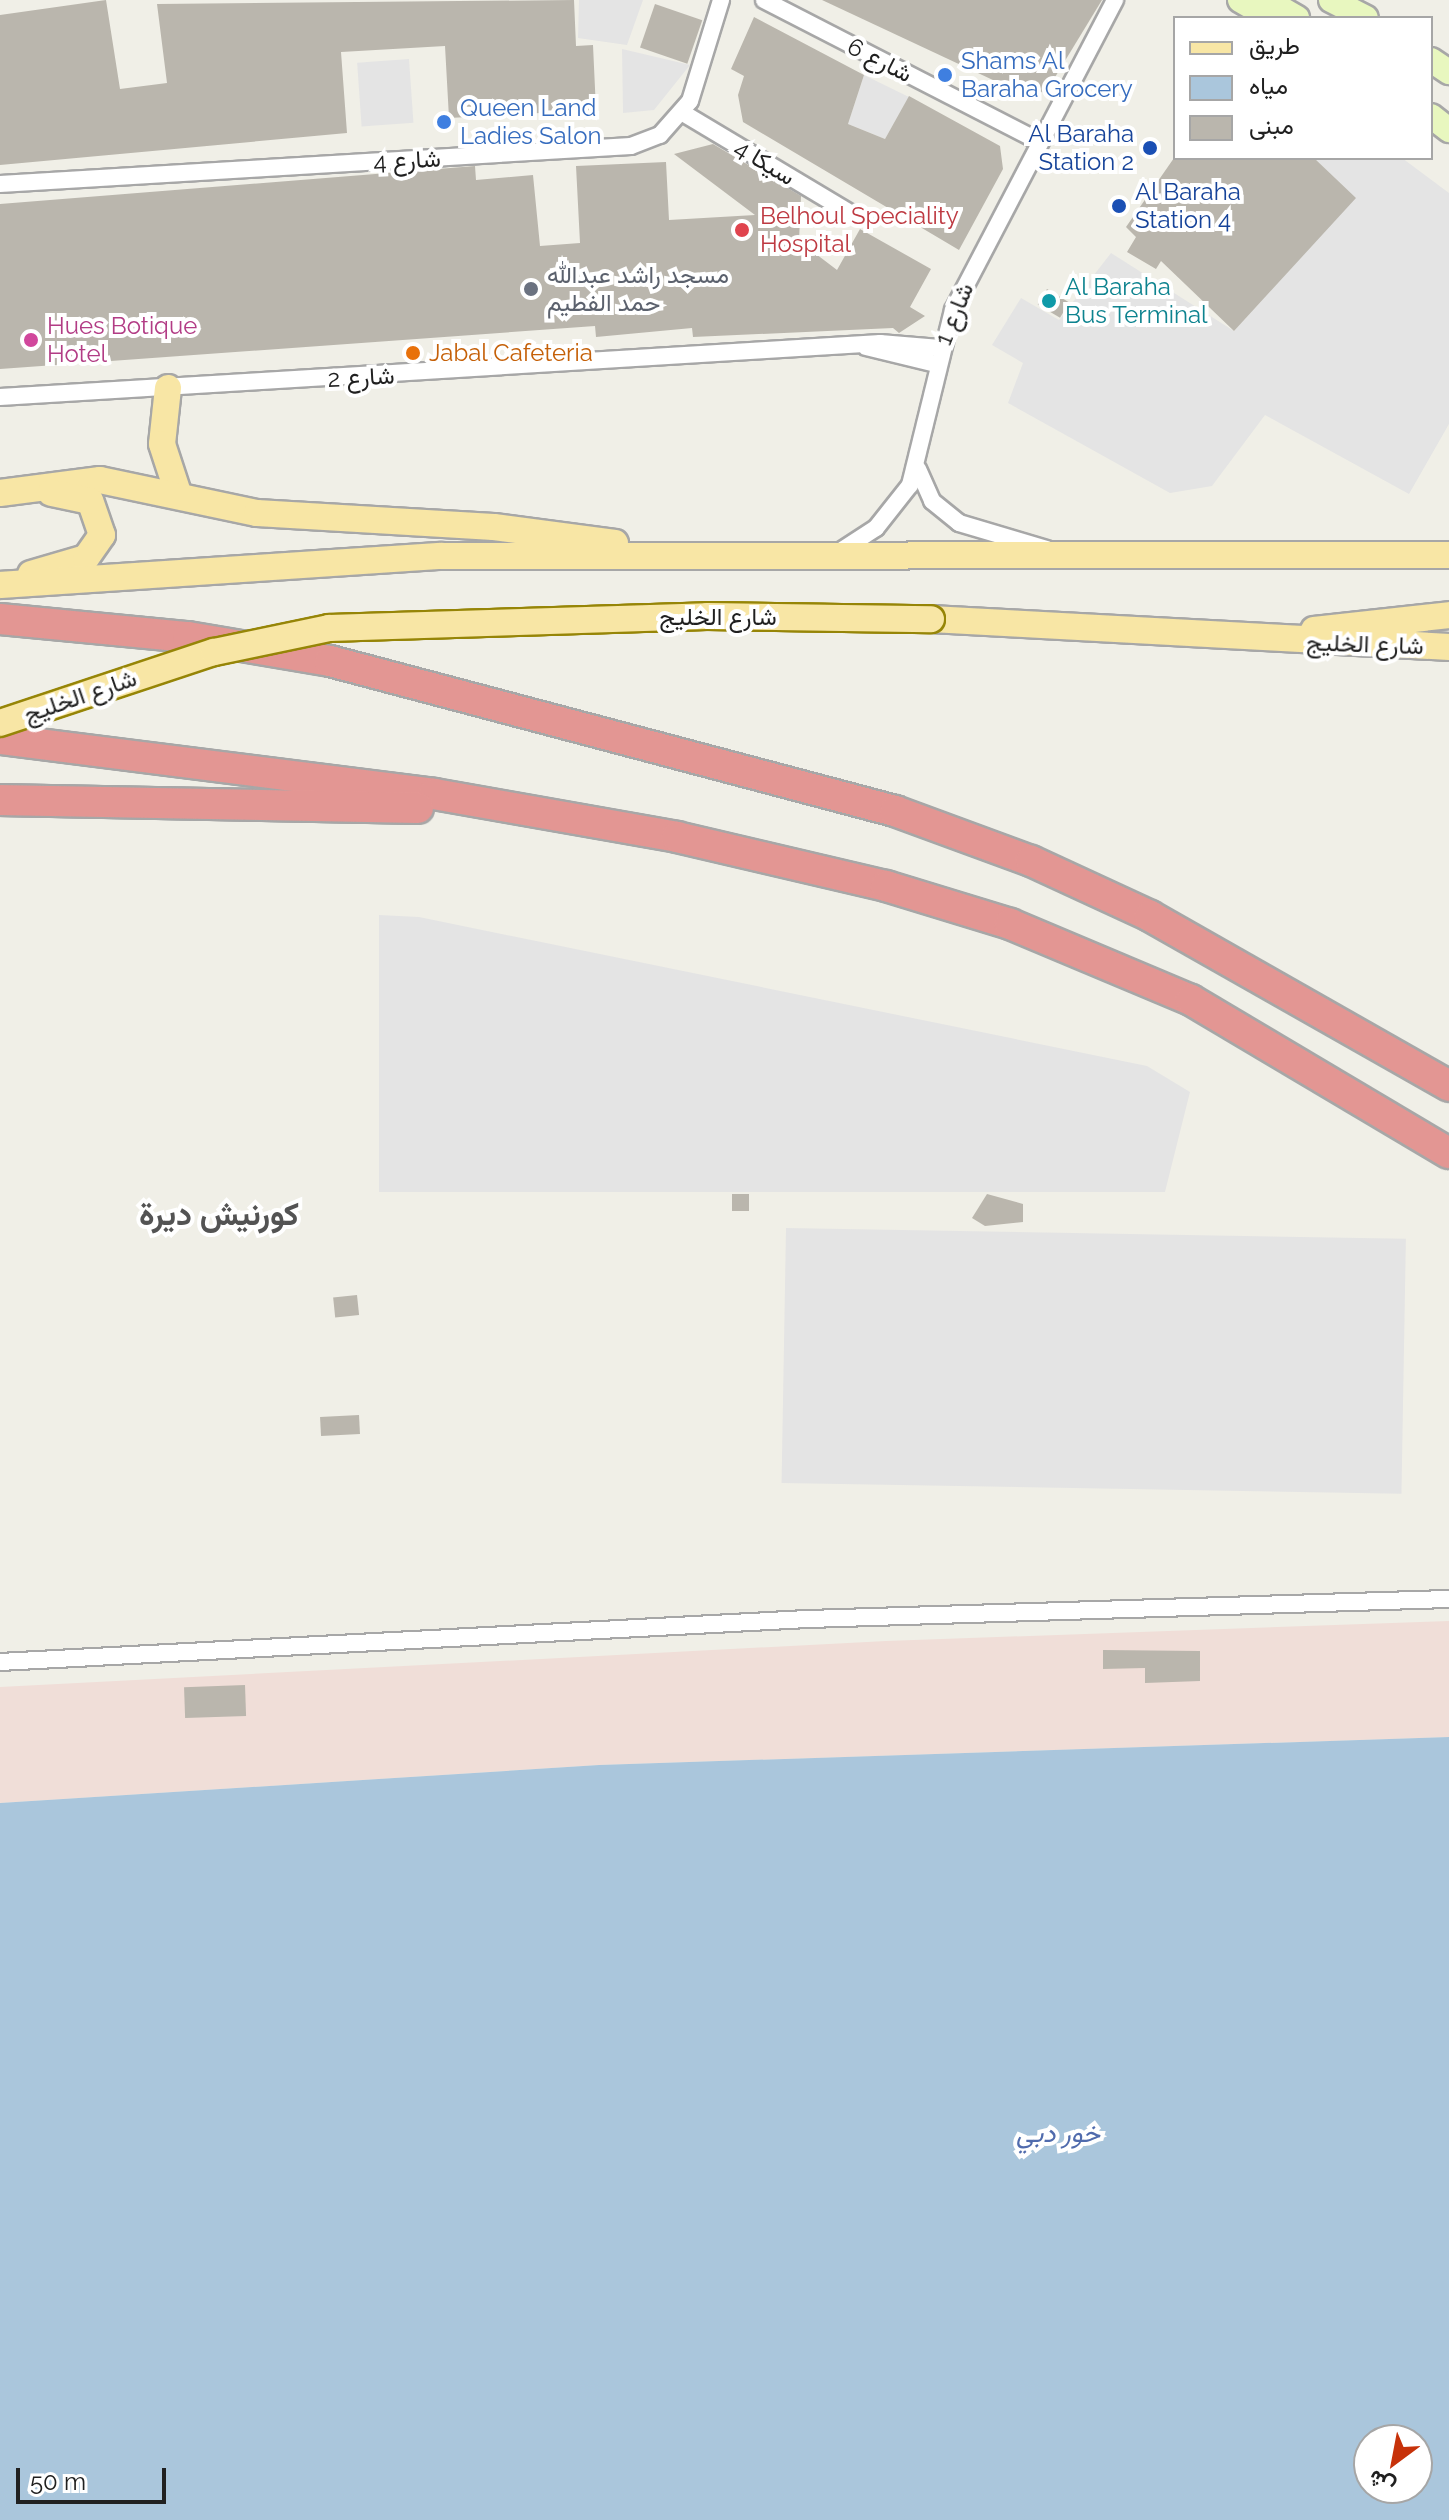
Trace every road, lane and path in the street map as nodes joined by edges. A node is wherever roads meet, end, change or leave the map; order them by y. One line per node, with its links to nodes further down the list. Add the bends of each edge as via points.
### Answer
1 (721, 0): 10 (street)
2 (764, 0): 13 (street, شارع 6)
3 (1115, 0): 13 (street, شارع 1)
4 (1240, 0): 8 (main road)
5 (1266, 0): 9 (main road)
6 (1331, 0): 7 (main road)
7 (1362, 13)
8 (1268, 16)
9 (1294, 16)
10 (683, 113): 14 (street, شارع 4, via 660,135 631,146); 15 (street, 4 سيكا)
11 (1433, 118): 12 (main road)
12 (1449, 130)
13 (1040, 142): 16 (street, شارع 1)
14 (0, 184)
15 (847, 211)
16 (938, 356): 17 (street, شارع 2, via 866,347); 19 (street, شارع 1)
17 (168, 388): 18 (street, شارع 2); 21 (main road, via 162,444)
18 (0, 397)
19 (918, 469): 24 (street, شارع 1, via 883,521); 25 (street, via 932,501 959,523)
20 (0, 495): 21 (main road, via 100,480); 26 (main road, via 82,496 103,526 86,558)
21 (179, 496): 23 (main road, via 287,516 542,532)
22 (1449, 555): 25 (main road)
23 (669, 556): 24 (main road); 26 (main road, via 355,560)
24 (830, 556): 25 (main road)
25 (1066, 557)
26 (0, 583)
27 (1449, 615): 29 (main road)
28 (0, 619): 37 (highway, via 188,637 330,661 895,811 1098,890)
29 (1264, 639): 30 (main road, شارع الخليج); 33 (main road, شارع الخليج, bridge, via 931,619 691,616 329,628 214,652)
30 (1373, 645): 31 (main road, شارع الخليج); 32 (main road)
31 (1449, 647)
32 (1449, 664)
33 (0, 723)
34 (0, 739): 36 (highway, via 334,778)
35 (0, 800): 36 (highway, via 346,804)
36 (603, 824): 38 (highway, via 823,870 1010,924 1179,994 1305,1062)
37 (1449, 1086)
38 (1449, 1153)
39 (1449, 1599): 40 (street, via 808,1619)
40 (0, 1662)

